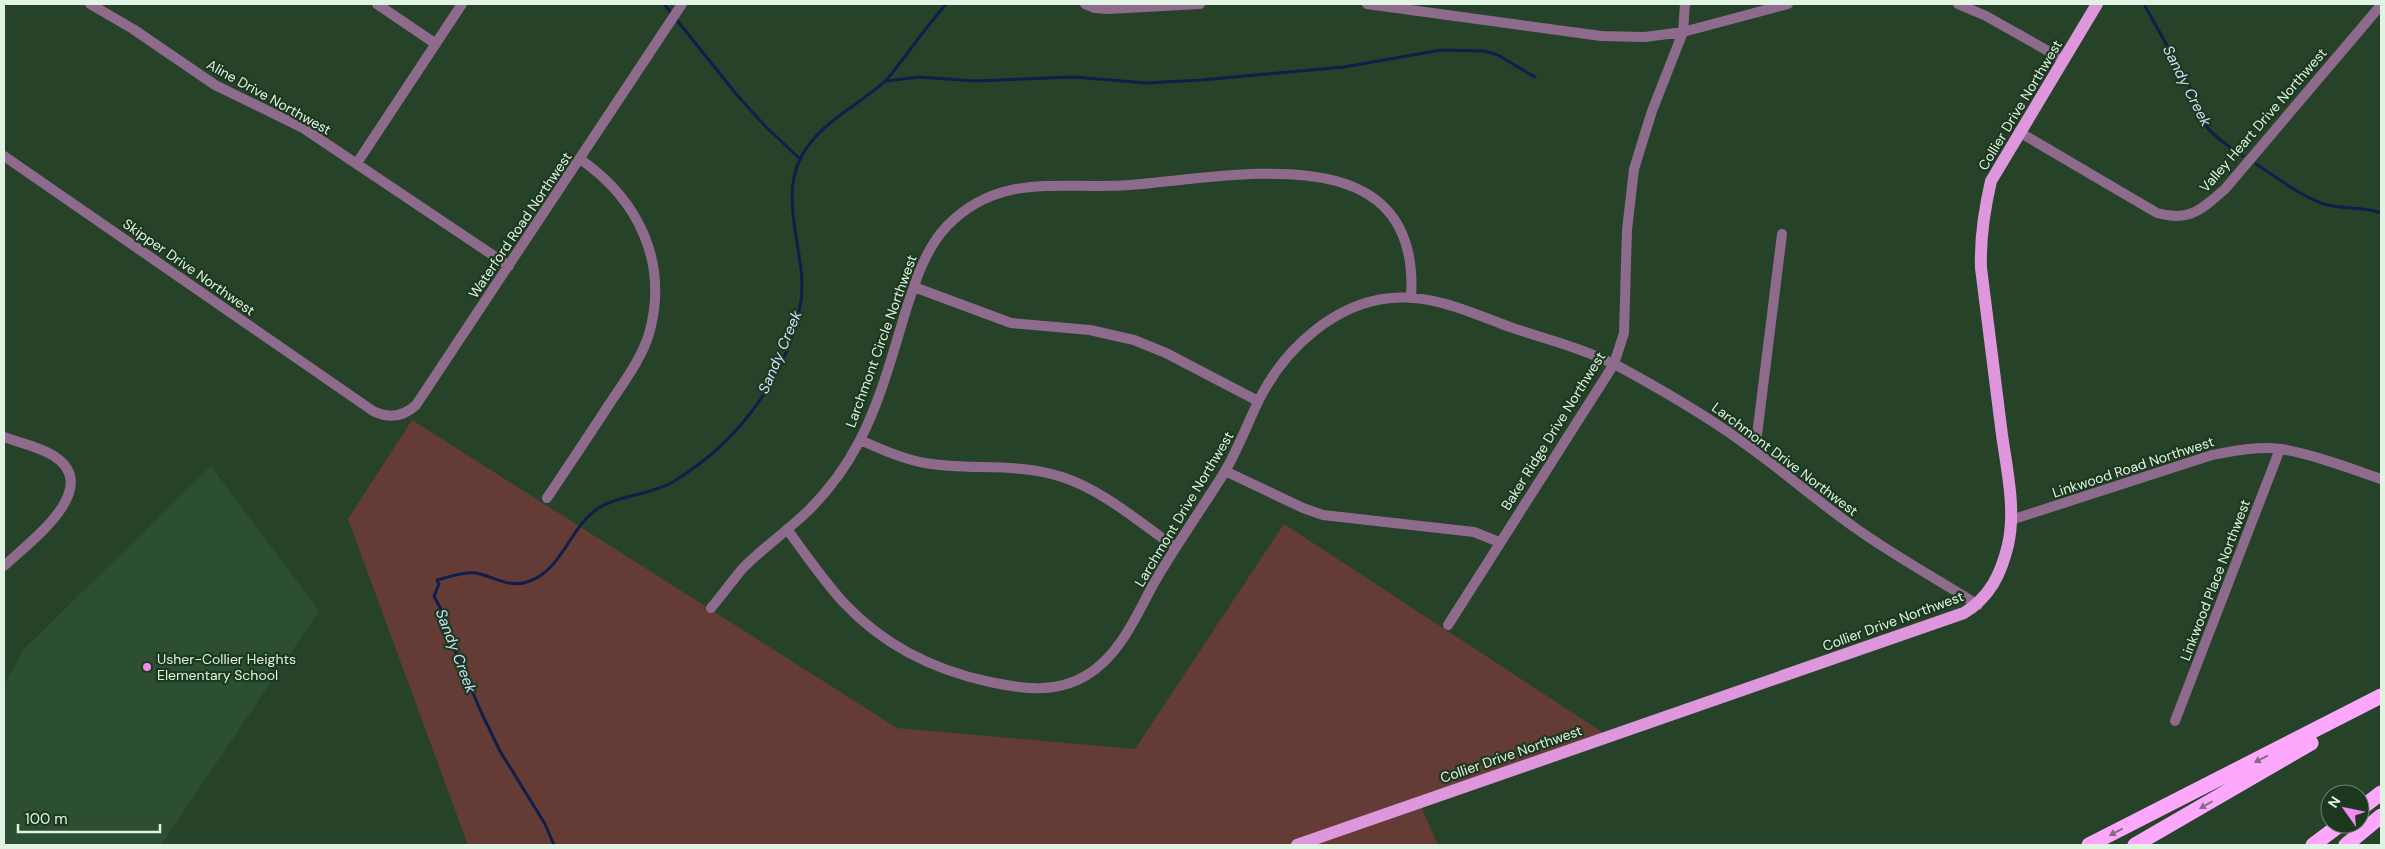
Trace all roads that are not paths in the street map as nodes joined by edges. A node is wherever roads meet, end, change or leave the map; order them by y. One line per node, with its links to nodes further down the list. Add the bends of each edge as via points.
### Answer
1 (90, 4): 19 (street, Aline Drive Northwest, via 215,85 303,128)
2 (377, 4): 14 (street)
3 (462, 4): 14 (street)
4 (682, 4): 18 (street, Waterford Road Northwest)
5 (1085, 4): 6 (street, via 1108,9)
6 (1200, 4)
7 (1366, 4): 13 (street, via 1601,36 1645,37)
8 (1685, 4): 13 (street, Baker Ridge Drive Northwest)
9 (1788, 4): 13 (street)
10 (1958, 4): 15 (street)
11 (2097, 4): 15 (main road, Collier Drive Northwest)
12 (2381, 5): 16 (street, Valley Heart Drive Northwest, via 2225,189 2203,209 2191,215 2169,217 2157,213)
13 (1683, 32): 24 (street, Baker Ridge Drive Northwest, via 1652,111 1634,169 1627,230 1624,333)
14 (436, 44): 19 (street)
15 (2064, 60): 16 (main road, Collier Drive Northwest)
16 (2019, 132): 34 (main road, Collier Drive Northwest, via 1992,181 1983,212 1980,243)
17 (4, 156): 25 (street, Skipper Drive Northwest)
18 (580, 159): 21 (street, Waterford Road Northwest); 33 (street, via 613,185 639,222 652,261 654,306 648,334 636,363)
19 (356, 163): 21 (street, Aline Drive Northwest)
20 (1782, 234): 30 (street)
21 (509, 266): 25 (street, Waterford Road Northwest, via 409,412 391,417 381,415)
22 (914, 287): 23 (street, Larchmont Circle Northwest, via 927,254 946,226 972,205 1003,190 1034,185 1127,186 1227,175 1275,174 1337,179 1360,188 1380,203 1397,223 1408,247); 26 (street, via 1011,323 1090,330 1134,340); 28 (street, Larchmont Circle Northwest, via 877,401)
23 (1411, 298): 24 (street, Larchmont Drive Northwest, via 1447,304); 26 (street, Larchmont Drive Northwest, via 1368,302 1329,320 1284,361)
24 (1614, 364): 30 (street, Larchmont Drive Northwest, via 1697,411); 36 (street, Baker Ridge Drive Northwest)
25 (358, 400)
26 (1258, 401): 31 (street, Larchmont Drive Northwest, via 1241,444)
27 (4, 437): 38 (street, via 55,457 64,465 70,486 68,499 59,513)
28 (860, 440): 35 (street, Larchmont Circle Northwest, via 828,489); 37 (street, via 925,464 1010,468 1062,477 1103,498)
29 (2280, 449): 32 (street, Linkwood Road Northwest, via 2336,463); 34 (street, Linkwood Road Northwest, via 2241,449 2212,455); 43 (street, Linkwood Place Northwest)
30 (1755, 451): 39 (street, Larchmont Drive Northwest, via 1858,530)
31 (1225, 471): 36 (street, via 1323,515 1474,532); 37 (street, Larchmont Drive Northwest)
32 (2381, 479)
33 (547, 498)
34 (2011, 520): 39 (main road, Collier Drive Northwest, via 2008,545 1998,578)
35 (786, 530): 37 (street, Larchmont Drive Northwest, via 842,601 870,628 899,648 962,676 1016,688 1037,689 1068,684 1085,677 1110,655); 40 (street, Larchmont Circle Northwest, via 743,568)
36 (1500, 542): 41 (street, Baker Ridge Drive Northwest)
37 (1175, 547)
38 (4, 566)
39 (1978, 604): 48 (main road, Collier Drive Northwest, via 1955,616)
40 (711, 608)
41 (1448, 625)
42 (2381, 696): 49 (highway, one-way to 49); 50 (highway, one-way to 50, via 2281,762)
43 (2175, 721)
44 (2381, 792): 45 (highway)
45 (2370, 801)
46 (2381, 816): 52 (highway)
47 (2328, 834): 51 (highway)
48 (1297, 845)
49 (2089, 845)
50 (2135, 845)
51 (2313, 845)
52 (2346, 845)

